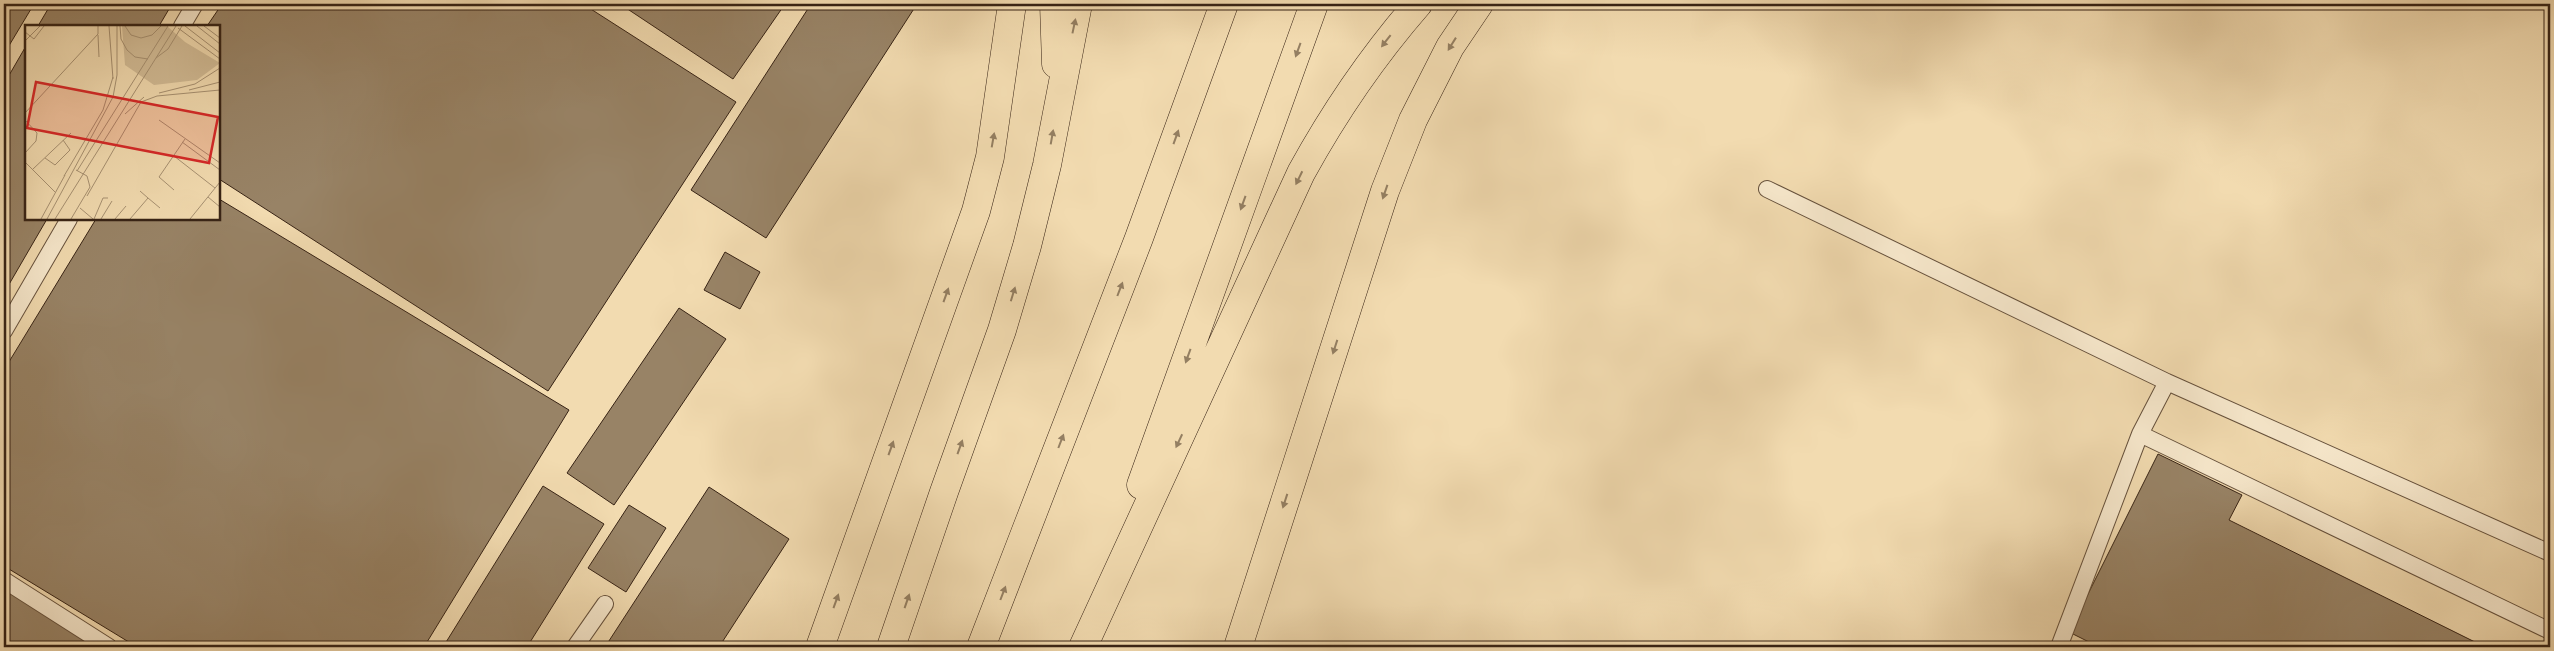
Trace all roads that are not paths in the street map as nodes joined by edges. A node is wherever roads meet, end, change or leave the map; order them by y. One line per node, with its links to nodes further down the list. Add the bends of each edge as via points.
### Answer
1 (195, 4): 9 (lane)
2 (1012, 4): 24 (highway, one-way to 2, via 976,211 992,147)
3 (1054, 4): 10 (highway)
4 (1078, 4): 10 (highway, one-way to 4)
5 (1224, 4): 20 (highway, one-way to 5, via 1139,238)
6 (1314, 4): 21 (highway, one-way to 21)
7 (1418, 4): 21 (highway, one-way to 21, via 1362,72 1330,120 1301,173)
8 (1479, 4): 26 (highway, one-way to 26, via 1450,47 1413,120 1385,191)
9 (183, 25)
10 (1057, 108): 25 (highway, one-way to 10, via 1002,330 1027,246)
11 (1767, 188): 14 (lane)
12 (68, 220): 13 (lane)
13 (4, 331)
14 (2167, 382): 15 (lane); 16 (lane)
15 (2140, 434): 19 (lane); 27 (lane)
16 (2550, 553)
17 (4, 580): 22 (lane)
18 (605, 604): 23 (lane)
19 (2550, 631)
20 (983, 643)
21 (1084, 644)
22 (110, 647)
23 (575, 647)
24 (820, 647)
25 (891, 647)
26 (1238, 647)
27 (2060, 647)

